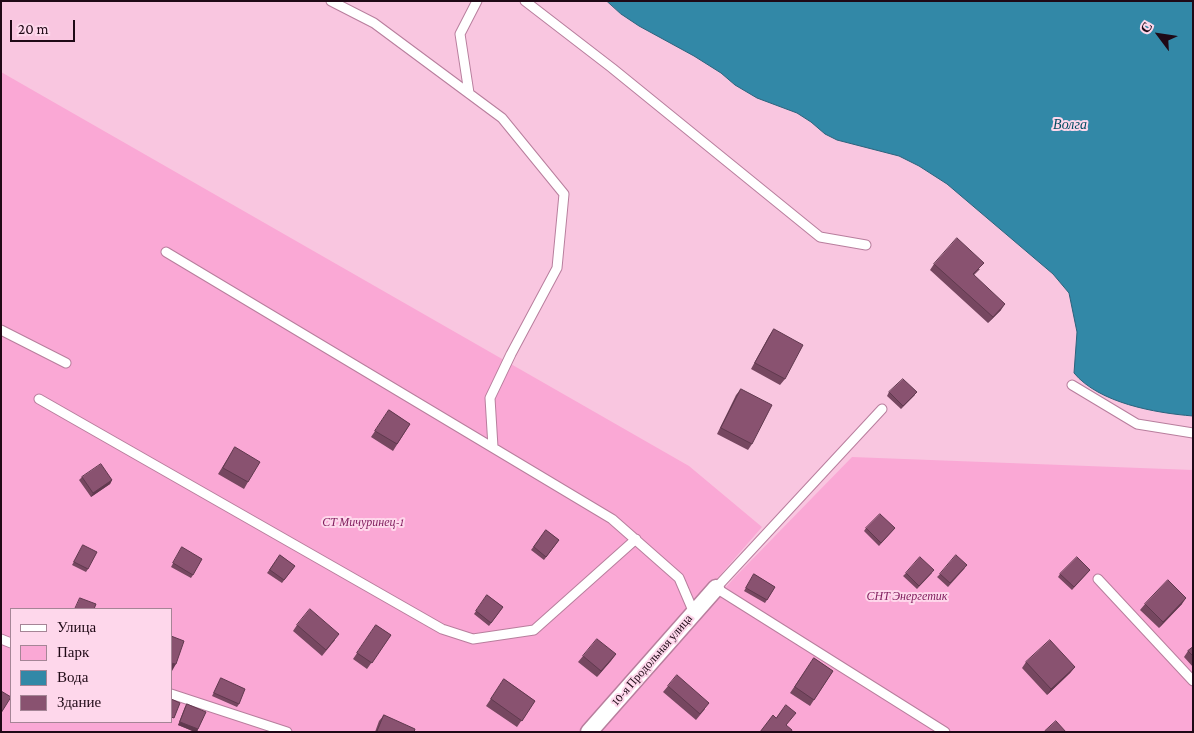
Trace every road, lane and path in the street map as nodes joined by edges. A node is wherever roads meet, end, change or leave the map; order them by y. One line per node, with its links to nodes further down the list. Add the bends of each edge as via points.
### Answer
1 (331, 1): 4 (lane, via 374,23)
2 (477, 1): 4 (lane, via 460,34)
3 (525, 1): 5 (lane, via 820,237)
4 (469, 93): 13 (lane, via 502,118 564,194 557,268 490,398)
5 (866, 245)
6 (166, 252): 13 (lane)
7 (1, 330): 8 (lane)
8 (66, 363)
9 (1072, 385): 12 (lane, via 1137,424)
10 (38, 398): 14 (lane, via 442,629 473,639 534,630)
11 (882, 409): 16 (lane)
12 (1193, 433)
13 (493, 447): 14 (lane, via 612,518)
14 (636, 539): 17 (lane, via 678,578)
15 (1098, 579): 18 (lane)
16 (716, 588): 17 (street, 10-я Продольная улица); 22 (lane)
17 (694, 613): 21 (street, 10-я Продольная улица)
18 (1193, 681)
19 (172, 694): 20 (lane)
20 (288, 732)
21 (589, 732)
22 (945, 732)

